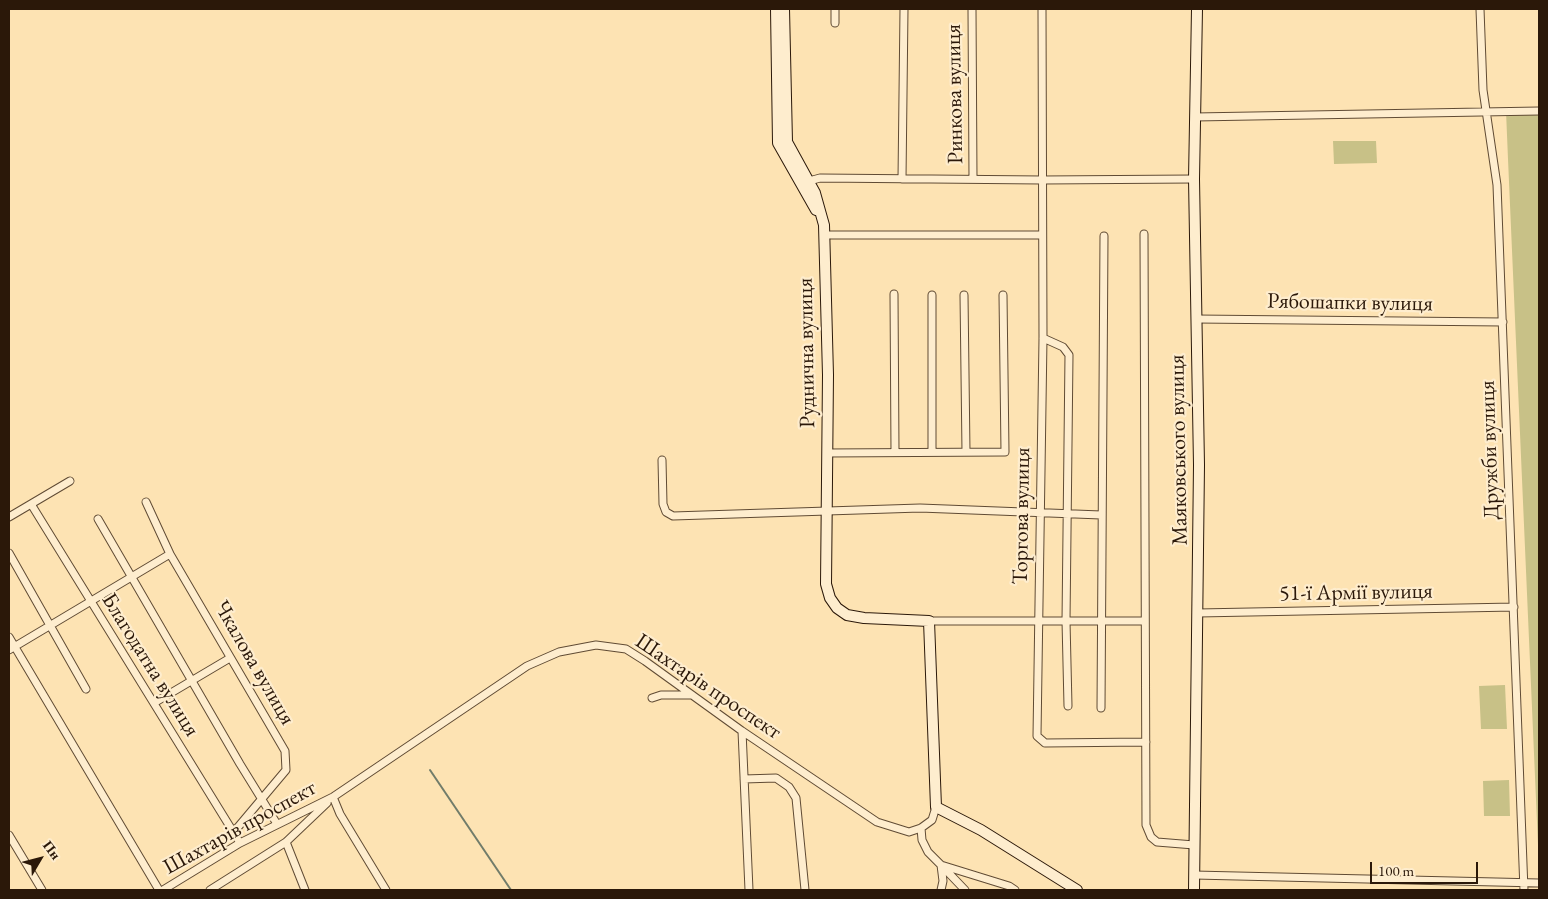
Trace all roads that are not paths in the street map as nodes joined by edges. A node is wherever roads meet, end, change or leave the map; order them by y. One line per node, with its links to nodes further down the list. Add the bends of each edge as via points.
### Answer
1 (776, 9): 18 (main road, via 778,143)
2 (784, 9): 17 (main road, Руднична вулиця, via 787,142)
3 (835, 9): 9 (street)
4 (904, 9): 13 (street)
5 (972, 9): 15 (street, Ринкова вулиця)
6 (1042, 9): 16 (street, Торгова вулиця)
7 (1197, 9): 12 (main road, Маяковського вулиця)
8 (1480, 9): 10 (street, Дружби вулиця, via 1483,90)
9 (835, 23)
10 (1488, 111): 11 (street); 12 (street); 27 (street, Дружби вулиця, via 1497,185)
11 (1539, 111)
12 (1195, 117): 14 (main road, Маяковського вулиця)
13 (902, 179): 15 (street); 17 (street, via 820,178)
14 (1194, 179): 16 (street); 26 (main road, Маяковського вулиця)
15 (974, 180): 16 (street)
16 (1042, 180): 20 (street, Торгова вулиця)
17 (809, 181): 18 (main road, Руднична вулиця, via 816,193)
18 (824, 230): 20 (street); 32 (main road, Руднична вулиця)
19 (1144, 234): 53 (street)
20 (1042, 235): 28 (street, Торгова вулиця)
21 (1104, 236): 40 (street)
22 (894, 294): 29 (street)
23 (932, 295): 30 (street)
24 (964, 295): 31 (street)
25 (1004, 295): 31 (street, via 1005,452)
26 (1196, 319): 27 (street, Рябошапки вулиця); 48 (main road, Маяковського вулиця)
27 (1503, 322): 47 (street, Дружби вулиця)
28 (1043, 338): 38 (street, Торгова вулиця); 39 (street, via 1063,347 1069,355)
29 (894, 452): 30 (street); 32 (street)
30 (932, 452): 31 (street)
31 (966, 452)
32 (827, 453): 37 (main road, Руднична вулиця)
33 (662, 460): 37 (street, via 663,504 666,512 673,516)
34 (70, 481): 36 (street)
35 (146, 502): 44 (street, Чкалова вулиця)
36 (31, 504): 41 (street); 46 (street, Благодатна вулиця)
37 (825, 510): 38 (street); 50 (main road, Руднична вулиця, via 826,584 837,608 848,615 864,618)
38 (1039, 511): 39 (street); 49 (street, Торгова вулиця)
39 (1068, 513): 40 (street); 51 (street)
40 (1102, 514): 52 (street)
41 (9, 517)
42 (98, 519): 45 (street)
43 (9, 553): 54 (street)
44 (170, 554): 45 (street); 57 (street, Чкалова вулиця)
45 (132, 576): 46 (street); 58 (street)
46 (91, 602): 54 (street); 62 (street, Благодатна вулиця)
47 (1514, 607): 48 (street, 51-ї Армії вулиця); 81 (street, Дружби вулиця)
48 (1198, 613): 77 (main road, Маяковського вулиця)
49 (1038, 620): 50 (street, Руднична вулиця); 51 (street, Руднична вулиця); 66 (street, Торгова вулиця, via 1037,736 1045,743)
50 (929, 621): 70 (main road)
51 (1066, 621): 52 (street, Руднична вулиця); 63 (street)
52 (1100, 621): 53 (street, Руднична вулиця); 64 (street)
53 (1145, 621): 66 (street)
54 (49, 626): 56 (street); 59 (street)
55 (9, 637): 56 (street)
56 (12, 648): 83 (street)
57 (230, 658): 58 (street); 69 (street, Чкалова вулиця, via 285,751 286,770)
58 (191, 680): 62 (street); 69 (street)
59 (86, 689)
60 (692, 695): 61 (street); 65 (street, Шахтарів проспект); 68 (street, Шахтарів проспект, via 626,649 596,645 559,652 527,666)
61 (652, 698)
62 (154, 704): 73 (street, Благодатна вулиця)
63 (1068, 706)
64 (1100, 708)
65 (742, 731): 67 (street); 72 (street, Шахтарів проспект, via 877,822 909,832)
66 (1146, 742): 77 (street, via 1146,826 1150,837 1157,842)
67 (744, 779): 88 (street); 89 (street, via 776,778 790,787 796,798)
68 (333, 797): 71 (street, Шахтарів проспект); 75 (street, Шахтарів проспект); 87 (street)
69 (262, 801): 71 (street); 73 (street, Чкалова вулиця)
70 (936, 807): 72 (street, via 932,820); 93 (main road, via 981,830)
71 (278, 824): 76 (street, Шахтарів проспект)
72 (920, 828): 78 (street, via 928,852)
73 (233, 833): 76 (street, Благодатна вулиця)
74 (9, 835): 82 (street)
75 (286, 842): 85 (street, Шахтарів проспект); 86 (street)
76 (240, 843): 84 (street, Шахтарів проспект)
77 (1194, 845): 79 (main road, Маяковського вулиця)
78 (941, 865): 90 (street); 91 (street); 92 (street)
79 (1194, 875): 81 (street); 94 (main road, Маяковського вулиця)
80 (1539, 883): 81 (street)
81 (1524, 887)
82 (42, 890)
83 (159, 890)
84 (163, 890)
85 (210, 890)
86 (305, 890)
87 (386, 890)
88 (749, 890)
89 (805, 890)
90 (941, 890)
91 (965, 890)
92 (1015, 890)
93 (1077, 890)
94 (1194, 890)

